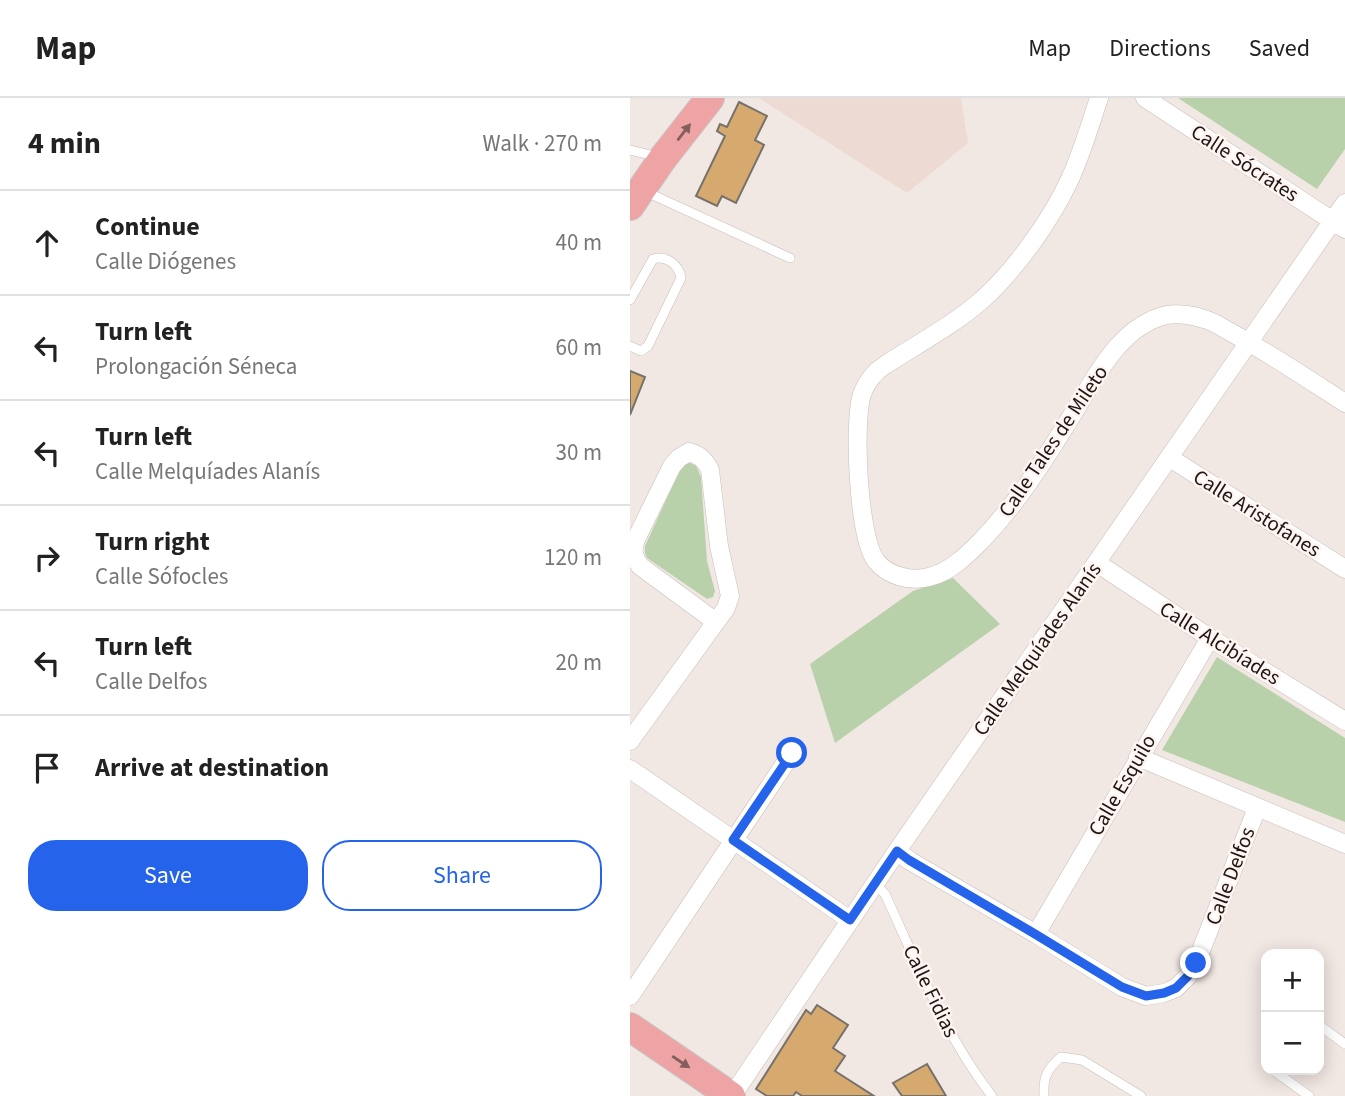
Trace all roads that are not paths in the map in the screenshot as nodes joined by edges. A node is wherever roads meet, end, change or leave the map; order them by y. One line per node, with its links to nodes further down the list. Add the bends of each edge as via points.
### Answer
1 (710, 98): 5 (main road, one-way to 1)
2 (1099, 98): 11 (street, Calle Tales de Mileto, via 1070,180 1016,263 981,301 884,365 868,381 857,425 862,519 876,560 889,571 914,579 930,577 965,557 1023,491 1099,370 1121,343 1154,319 1169,315 1205,319)
3 (1145, 98): 8 (street, Calle Sócrates)
4 (630, 150): 5 (lane)
5 (663, 158): 6 (main road)
6 (636, 197): 9 (lane, via 653,195)
7 (1345, 203): 8 (street, Calle Melquíades Alanís)
8 (1339, 225): 11 (street, Calle Melquíades Alanís)
9 (790, 258)
10 (630, 300): 12 (lane, via 653,259 662,257 680,270 681,278 648,346 641,351)
11 (1249, 342): 13 (street, Calle Tales de Mileto); 14 (street, Calle Melquíades Alanís)
12 (630, 346)
13 (1345, 403)
14 (1170, 458): 15 (street, Calle Melquíades Alanís); 16 (street, Calle Aristofanes)
15 (1097, 563): 18 (street, Calle Alcibíades); 27 (street, Calle Melquíades Alanís)
16 (1345, 569)
17 (716, 622): 17 (street, via 634,557 636,538 672,466 689,452 698,454 710,470 730,596); 20 (street)
18 (1210, 638): 19 (street, Calle Alcibíades); 22 (street, Calle Esquilo)
19 (1345, 721)
20 (630, 741)
21 (792, 753): 25 (street)
22 (1138, 757): 24 (street, Calle Delfos); 30 (street, Calle Esquilo)
23 (630, 769): 25 (street)
24 (1257, 808): 26 (street, Calle Delfos); 30 (street, Calle Delfos, via 1192,970 1176,988 1146,996 1122,987)
25 (733, 840): 29 (street); 31 (street)
26 (1345, 844)
27 (897, 851): 28 (street, Calle Melquíades Alanís); 30 (street)
28 (875, 884): 29 (street, Calle Melquíades Alanís); 37 (lane, Calle Fidias, via 885,894 957,1046)
29 (850, 920): 36 (street, Calle Melquíades Alanís)
30 (1035, 934)
31 (630, 996)
32 (630, 1027): 36 (main road, one-way to 36)
33 (1324, 1029): 34 (lane)
34 (1345, 1044)
35 (1280, 1075): 40 (lane)
36 (732, 1096)
37 (992, 1096)
38 (1044, 1096): 39 (lane, via 1049,1068 1061,1057 1082,1059)
39 (1141, 1096)
40 (1309, 1096)

